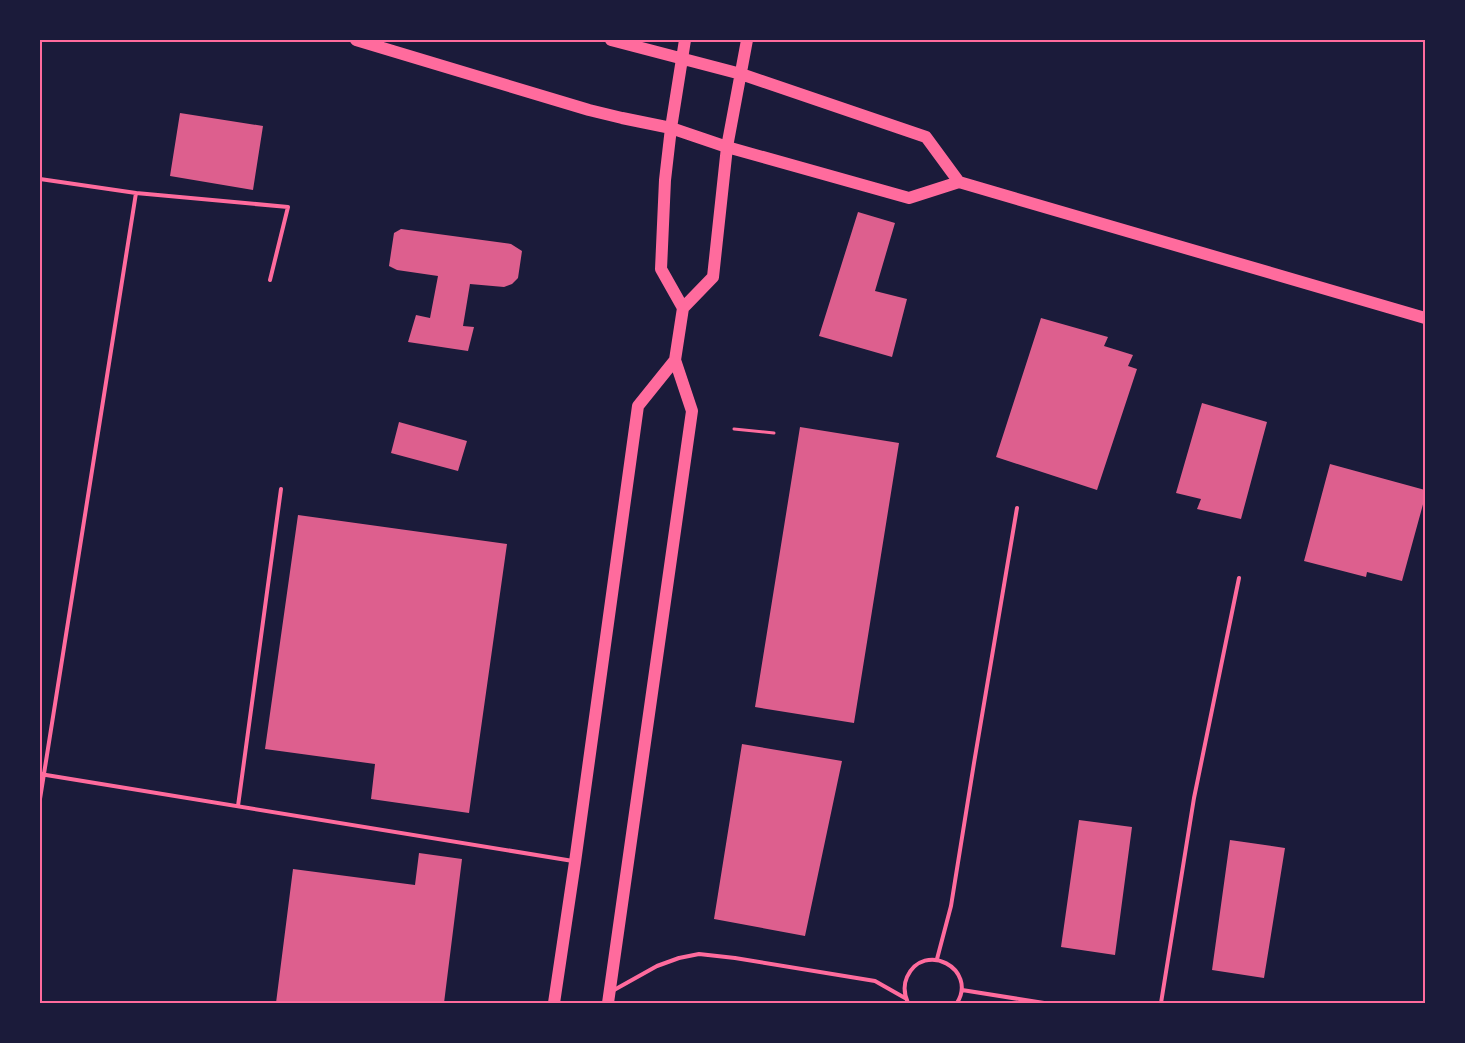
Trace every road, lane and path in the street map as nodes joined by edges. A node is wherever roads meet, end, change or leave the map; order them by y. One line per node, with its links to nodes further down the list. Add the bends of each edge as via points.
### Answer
1 (356, 40): 7 (main road, via 589,110)
2 (611, 40): 5 (main road)
3 (685, 40): 5 (main road)
4 (746, 40): 6 (main road)
5 (683, 59): 6 (main road); 7 (main road)
6 (741, 74): 8 (main road); 10 (main road, via 926,137)
7 (671, 128): 8 (main road); 13 (main road, via 661,269)
8 (727, 147): 10 (main road, via 909,198); 13 (main road, via 713,277)
9 (40, 179): 11 (lane)
10 (959, 182): 14 (main road)
11 (136, 193): 12 (lane, via 288,207); 21 (lane)
12 (270, 280)
13 (683, 308): 15 (main road)
14 (1425, 318)
15 (675, 360): 24 (main road, via 638,406); 27 (main road, via 692,410)
16 (734, 428): 17 (path)
17 (774, 433)
18 (281, 489): 23 (lane)
19 (1017, 508): 25 (lane, via 951,906)
20 (1239, 578): 33 (lane, via 1194,798)
21 (42, 774): 22 (lane); 23 (lane)
22 (40, 800)
23 (238, 806): 24 (lane)
24 (575, 862): 29 (main road)
25 (937, 959): 26 (lane, via 957,971); 28 (lane, via 927,960 910,970 904,983)
26 (962, 990): 31 (lane); 32 (lane)
27 (609, 998): 28 (lane, via 657,966 699,954 875,981)
28 (906, 998): 30 (lane)
29 (554, 1003)
30 (908, 1003)
31 (958, 1003)
32 (1044, 1003)
33 (1161, 1003)

